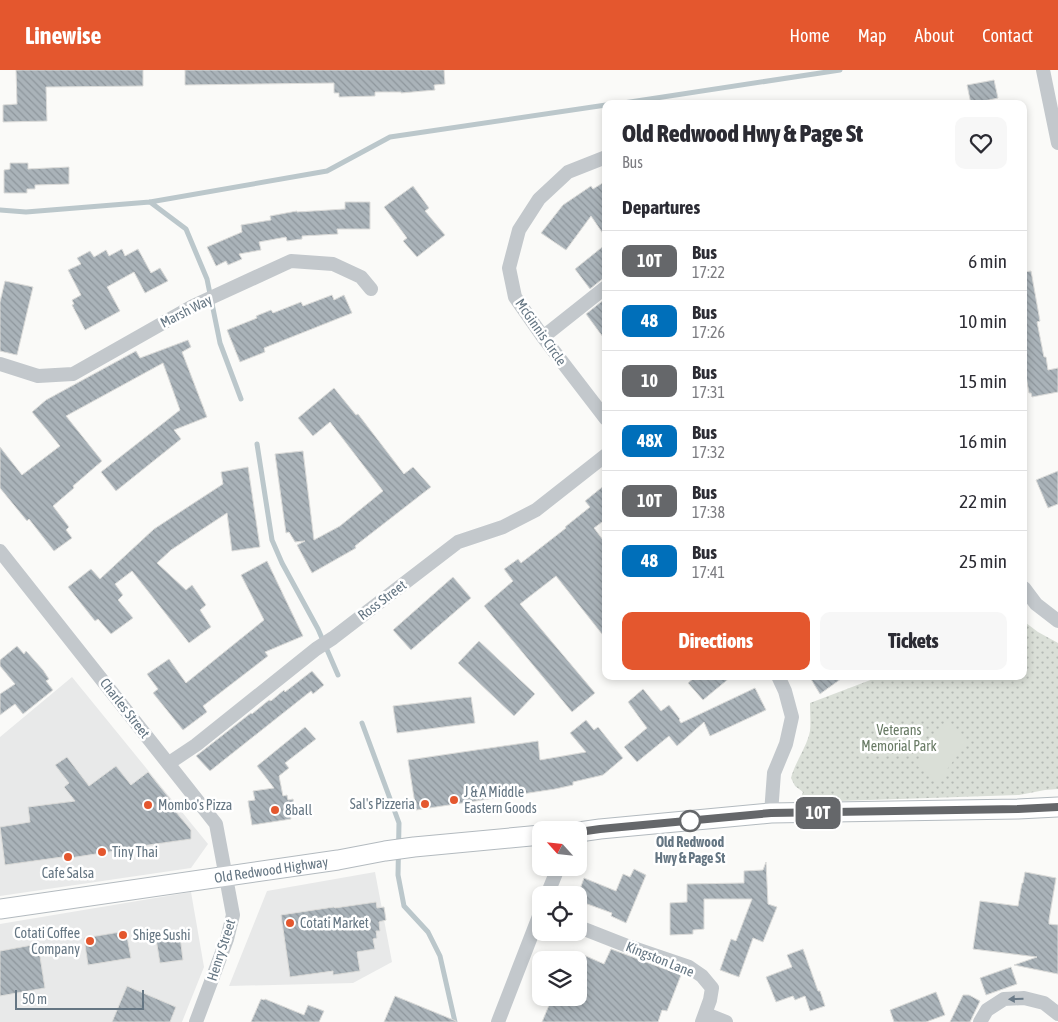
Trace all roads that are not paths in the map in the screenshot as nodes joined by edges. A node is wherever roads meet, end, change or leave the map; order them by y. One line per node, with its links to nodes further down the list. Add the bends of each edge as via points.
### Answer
1 (1043, 70): 2 (street)
2 (1058, 143)
3 (602, 159): 6 (street, McGinnis Circle, via 568,172 539,199 519,230 509,268 515,297)
4 (371, 289): 7 (street, Marsh Way, via 361,278 332,264 291,261 193,306 73,374 38,376)
5 (602, 290): 6 (street)
6 (543, 337): 8 (street, McGinnis Circle)
7 (0, 364)
8 (602, 414)
9 (602, 458): 14 (street, Ross Street, via 536,510 503,527 458,542 196,745)
10 (0, 551): 14 (street, Charles Street)
11 (1027, 592): 12 (street, via 1036,604)
12 (1058, 621)
13 (780, 680): 16 (street, via 792,717 774,774)
14 (168, 763): 19 (street, Charles Street, via 216,824)
15 (1058, 808): 16 (main road)
16 (771, 813): 17 (main road)
17 (588, 831)
18 (532, 836): 19 (main road, Old Redwood Highway, via 414,847)
19 (226, 876): 20 (main road, Old Redwood Highway); 25 (street, Henry Street, via 233,915)
20 (0, 909)
21 (587, 930): 24 (street, Kingston Lane, via 689,967 702,976 712,988)
22 (532, 935): 26 (street)
23 (1058, 1014): 28 (street, one-way to 28, via 1044,1003 1024,998 1004,999 987,1010)
24 (704, 1018): 27 (street, Kingston Lane)
25 (196, 1022)
26 (498, 1022)
27 (726, 1022)
28 (980, 1022)

